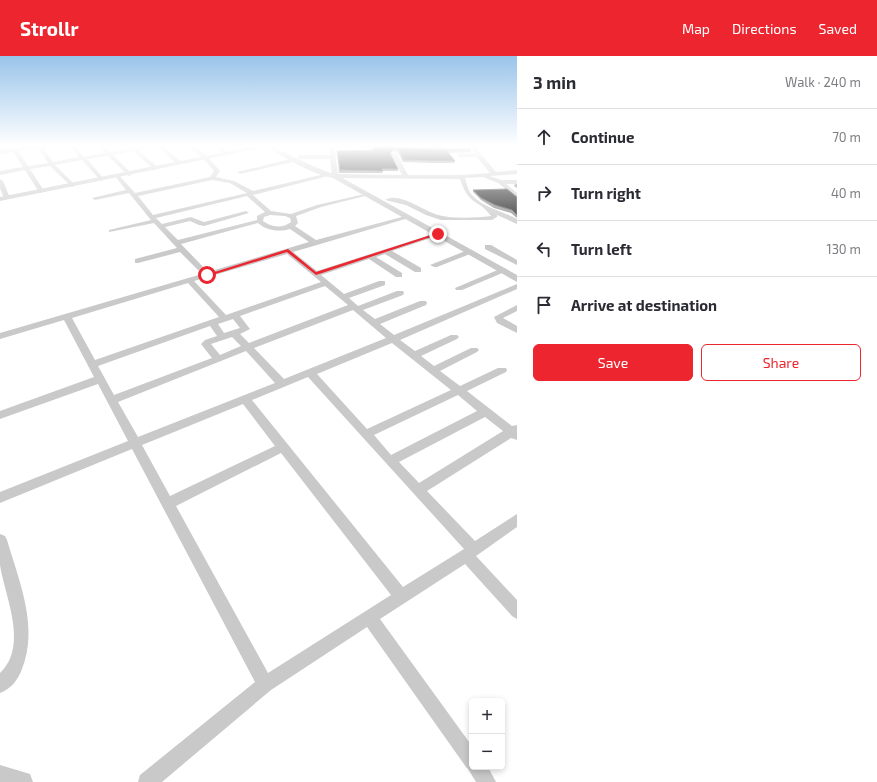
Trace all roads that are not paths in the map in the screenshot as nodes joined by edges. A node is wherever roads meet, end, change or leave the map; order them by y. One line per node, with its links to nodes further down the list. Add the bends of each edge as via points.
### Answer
1 (33, 179): 15 (street)
2 (66, 179): 14 (street)
3 (100, 179): 14 (street)
4 (120, 179): 16 (street)
5 (207, 179): 16 (street)
6 (216, 179): 17 (street, via 232,182)
7 (319, 179): 17 (street)
8 (338, 179): 18 (street)
9 (463, 179): 23 (street, via 467,194)
10 (491, 179): 12 (street)
11 (0, 181): 20 (street)
12 (500, 182): 13 (street); 19 (street)
13 (517, 182)
14 (72, 185): 15 (street)
15 (41, 191): 20 (street)
16 (132, 193): 21 (street); 28 (street)
17 (250, 194): 24 (street); 28 (street)
18 (367, 194): 26 (street); 27 (street)
19 (517, 196)
20 (4, 198)
21 (95, 198)
22 (388, 200): 23 (street, via 404,201 442,218 492,218 495,216)
23 (491, 211): 30 (street, via 507,215)
24 (269, 213): 26 (street); 29 (street, via 260,217)
25 (246, 214): 31 (street, via 204,224 191,219)
26 (290, 216): 32 (street, via 295,221)
27 (409, 217): 34 (street); 36 (street)
28 (154, 219): 31 (street); 33 (street)
29 (259, 221): 32 (street, via 272,229); 35 (street)
30 (517, 222)
31 (161, 226): 35 (street)
32 (291, 226): 36 (street)
33 (111, 231)
34 (438, 234): 39 (street); 41 (street)
35 (176, 243): 38 (street)
36 (315, 243): 40 (street)
37 (488, 247): 44 (street)
38 (182, 249): 43 (street); 49 (street)
39 (386, 250): 42 (street); 46 (street)
40 (288, 251): 48 (street); 49 (street)
41 (471, 252): 45 (street); 47 (street)
42 (370, 256): 48 (street); 50 (street)
43 (138, 262)
44 (517, 263)
45 (434, 265)
46 (418, 270)
47 (503, 270): 51 (street); 56 (street)
48 (316, 274): 53 (street)
49 (207, 275): 52 (street)
50 (399, 275)
51 (517, 279)
52 (189, 280): 63 (street); 64 (street)
53 (327, 283): 58 (street); 62 (street)
54 (382, 283): 58 (street)
55 (517, 286): 72 (street)
56 (459, 288)
57 (400, 293): 60 (street)
58 (344, 297): 60 (street)
59 (423, 303): 66 (street)
60 (356, 307): 66 (street); 73 (street)
61 (517, 308): 67 (street, via 498,317 500,321)
62 (234, 315): 64 (street); 68 (street, via 244,329)
63 (67, 317): 69 (street); 77 (street)
64 (224, 318): 65 (street)
65 (212, 322): 70 (street); 77 (street)
66 (374, 323): 72 (street)
67 (517, 330)
68 (234, 333): 70 (street); 73 (street)
69 (0, 336)
70 (222, 337): 76 (street, via 206,344)
71 (454, 337): 75 (street)
72 (393, 339): 75 (street); 80 (street)
73 (249, 347): 76 (street); 82 (street)
74 (474, 350): 78 (street)
75 (415, 356): 78 (street)
76 (218, 359): 85 (street)
77 (93, 364): 81 (street)
78 (434, 370): 83 (street)
79 (502, 370): 83 (street)
80 (310, 373): 82 (street); 89 (street)
81 (100, 379): 85 (street); 87 (street)
82 (282, 384): 84 (street)
83 (459, 389): 86 (street); 89 (street)
84 (245, 399): 90 (street); 91 (street)
85 (112, 400): 90 (street)
86 (486, 411): 88 (street); 92 (street)
87 (0, 415)
88 (515, 432): 93 (street)
89 (366, 434): 92 (street)
90 (135, 444): 94 (street); 95 (street)
91 (283, 448): 95 (street); 99 (street)
92 (390, 461): 93 (street)
93 (418, 490): 98 (street)
94 (0, 498)
95 (168, 504): 102 (street)
96 (514, 527): 98 (street)
97 (0, 540): 103 (street, via 22,623 22,649 17,666)
98 (470, 552): 99 (street); 100 (street)
99 (402, 596): 101 (street)
100 (517, 612)
101 (369, 617): 102 (street); 104 (street)
102 (265, 684): 108 (street)
103 (0, 685)
104 (469, 757)
105 (479, 770): 109 (street)
106 (0, 776): 107 (street)
107 (22, 782)
108 (147, 782)
109 (487, 782)

